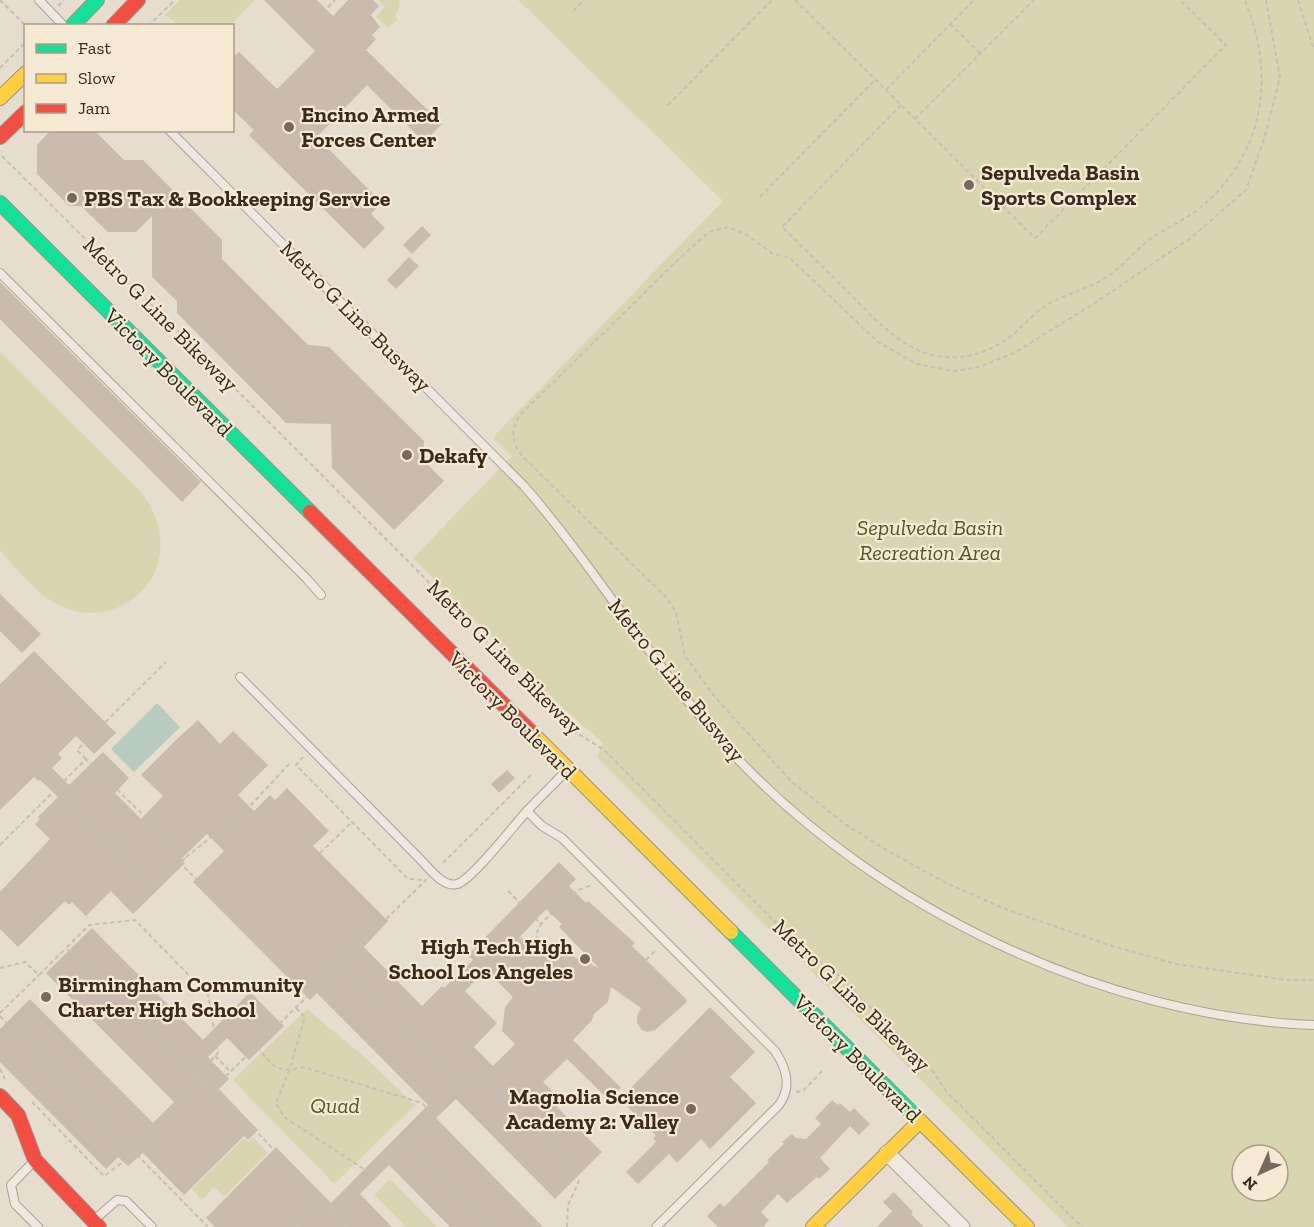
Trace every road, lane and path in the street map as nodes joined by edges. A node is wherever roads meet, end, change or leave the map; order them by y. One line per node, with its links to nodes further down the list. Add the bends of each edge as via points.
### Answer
1 (0, 0): 18 (path)
2 (39, 0): 19 (lane)
3 (97, 0): 20 (main road)
4 (138, 0): 21 (main road)
5 (175, 0): 22 (path)
6 (335, 0): 16 (path)
7 (584, 0): 17 (path)
8 (772, 0): 32 (path)
9 (795, 0): 29 (path)
10 (974, 0): 23 (path)
11 (1034, 0): 26 (path)
12 (1180, 0): 35 (path, via 1226,45 1035,238)
13 (1245, 0): 33 (path, via 1262,58 1262,86 1255,125 1237,168 1199,209 1146,242 1108,276 1048,304 1014,334 979,354 949,357 910,346 887,330 782,227)
14 (1266, 0): 68 (path, via 1280,77 1246,190 1192,237 1014,353 979,367 954,371 917,364 878,342 790,258 772,254 747,235 728,228 709,232 683,255 520,415 512,438 523,457 665,596 676,612 685,656 714,696 792,782 845,824 945,882 1005,909 1112,946 1176,964 1287,980)
15 (1298, 0): 25 (path)
16 (328, 7)
17 (573, 11)
18 (24, 24)
19 (62, 24)
20 (74, 24)
21 (115, 24)
22 (150, 24)
23 (950, 24): 26 (path); 30 (path)
24 (24, 44): 27 (path)
25 (1314, 50)
26 (980, 53): 35 (path)
27 (0, 68)
28 (24, 75): 31 (main road)
29 (875, 80): 30 (path); 39 (path)
30 (886, 90): 33 (path)
31 (0, 98)
32 (668, 105)
33 (901, 105): 35 (path)
34 (24, 114): 37 (main road)
35 (915, 119)
36 (171, 132): 72 (lane, Metro G Line Busway, via 524,486 733,754 807,824 863,866 930,908 996,944 1068,974 1159,1002 1228,1016)
37 (0, 137)
38 (6, 159): 112 (path, Metro G Line Bikeway, via 574,731 604,750 798,945 837,974 927,1064 947,1092)
39 (760, 197)
40 (0, 203): 48 (main road, Victory Boulevard)
41 (0, 273): 42 (lane)
42 (321, 595)
43 (166, 662): 46 (path, via 77,750)
44 (240, 677): 45 (lane)
45 (311, 748): 51 (lane, via 434,873 451,884 463,881); 52 (path, via 296,765)
46 (86, 759): 50 (path); 55 (path)
47 (289, 764): 55 (path, via 250,806)
48 (567, 770): 51 (lane); 92 (main road, Victory Boulevard)
49 (532, 773): 57 (path)
50 (57, 788): 53 (path); 56 (path, via 156,886)
51 (527, 811): 86 (lane, via 562,838 776,1051 786,1071)
52 (352, 822): 54 (path); 65 (path, via 408,879 426,880)
53 (0, 845)
54 (320, 853)
55 (186, 857): 56 (path)
56 (180, 862): 69 (path)
57 (443, 863)
58 (598, 887): 60 (path, via 586,886 562,902)
59 (508, 891): 60 (path)
60 (541, 924): 61 (path)
61 (537, 941)
62 (66, 948): 67 (path); 76 (path, via 89,925 135,920 208,995 218,1053); 81 (path)
63 (658, 948): 64 (path)
64 (646, 960)
65 (339, 966): 69 (path); 73 (path)
66 (0, 968): 67 (path, via 25,962)
67 (39, 975): 71 (path)
68 (1314, 980)
69 (310, 994): 70 (path)
70 (296, 1008): 75 (path); 80 (path, via 305,1017)
71 (0, 1014): 94 (path)
72 (1314, 1024)
73 (407, 1038)
74 (411, 1042): 85 (path)
75 (257, 1047): 79 (path); 80 (path, via 275,1066)
76 (215, 1056): 79 (path); 81 (path)
77 (0, 1069): 83 (path)
78 (823, 1070): 86 (path, via 803,1091)
79 (230, 1071): 82 (path, via 223,1079 214,1072)
80 (289, 1071): 90 (path, via 303,1067 422,1103); 98 (path, via 276,1103 285,1117)
81 (195, 1077): 84 (path)
82 (206, 1080): 84 (path); 104 (path, via 323,1200)
83 (10, 1084)
84 (202, 1084): 94 (path)
85 (458, 1086): 89 (path, via 474,1069); 90 (path)
86 (786, 1093): 108 (lane, via 779,1105)
87 (0, 1096): 96 (main road, via 18,1115)
88 (32, 1101): 94 (path, via 104,1176)
89 (516, 1112)
90 (431, 1113): 93 (path)
91 (521, 1116): 97 (path)
92 (920, 1121): 95 (main road); 111 (main road, Victory Boulevard)
93 (408, 1136): 98 (path); 106 (path)
94 (135, 1153): 103 (path)
95 (887, 1153): 109 (main road); 110 (street, Victory Boulevard)
96 (35, 1160): 100 (main road); 101 (lane, via 12,1185 15,1204)
97 (574, 1171)
98 (370, 1173): 105 (path, via 331,1211)
99 (577, 1177): 107 (path, via 579,1181 568,1205)
100 (96, 1224): 102 (lane, via 117,1200 126,1201)
101 (38, 1227)
102 (152, 1227)
103 (208, 1227)
104 (296, 1227)
105 (346, 1227)
106 (498, 1227)
107 (567, 1227)
108 (656, 1227)
109 (813, 1227)
110 (962, 1227)
111 (1027, 1227)
112 (1082, 1227)

